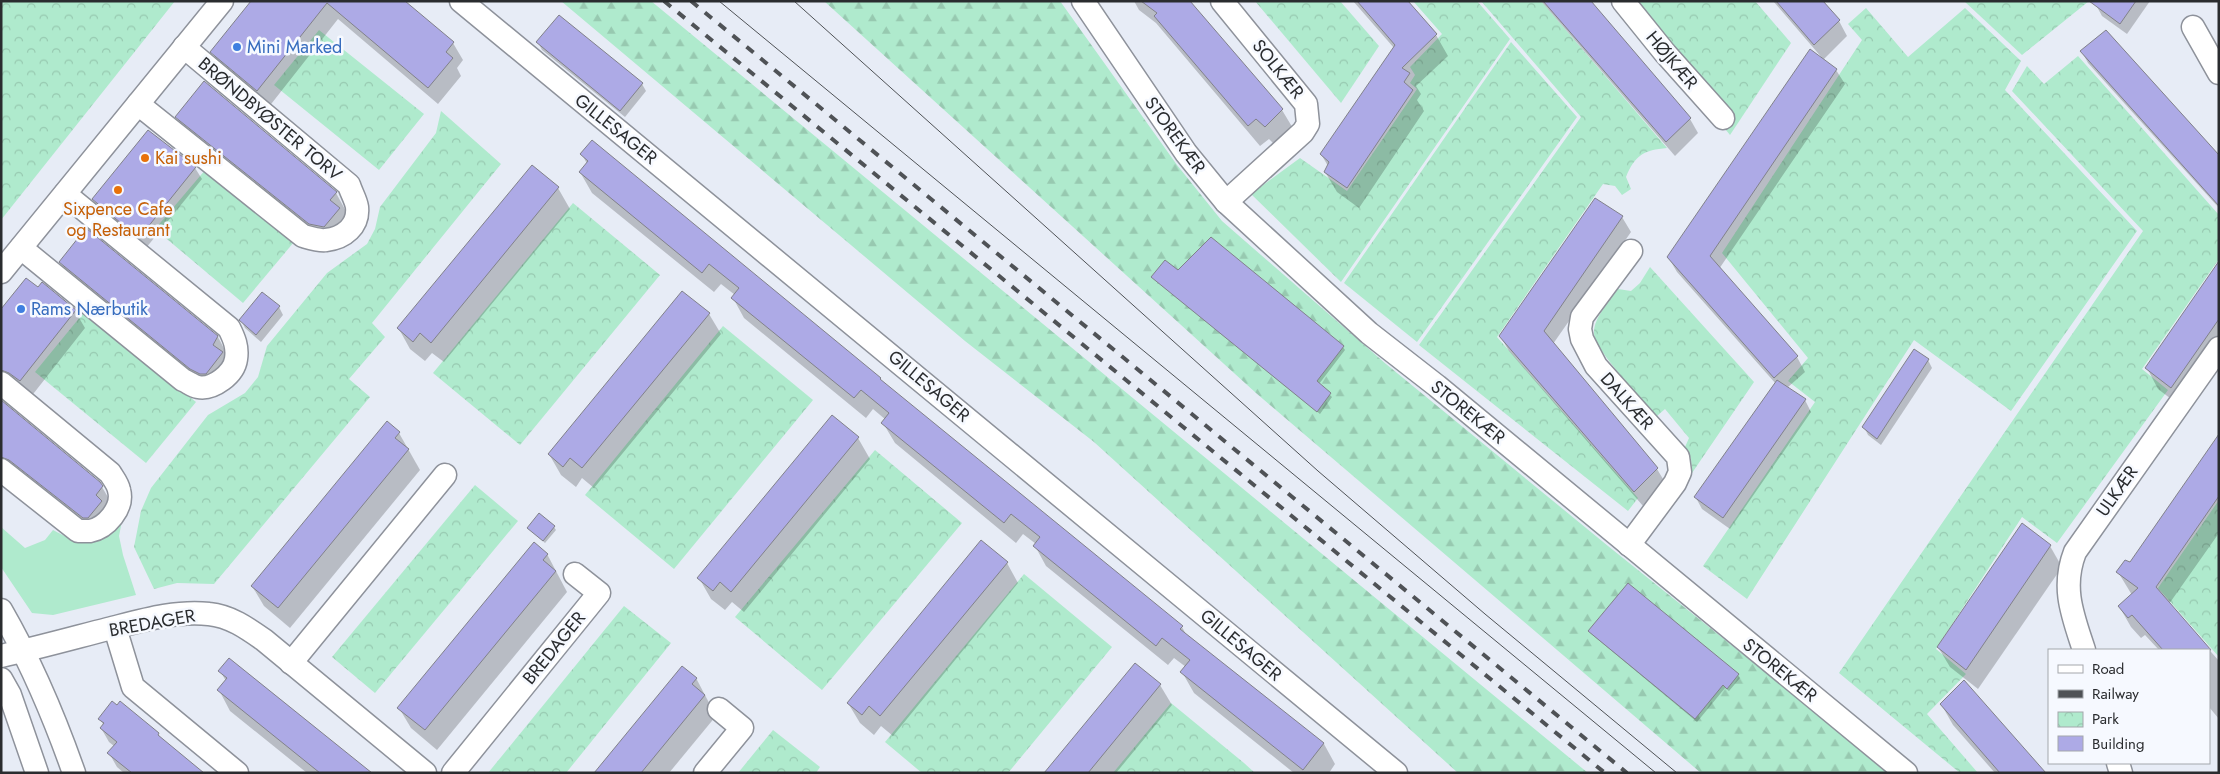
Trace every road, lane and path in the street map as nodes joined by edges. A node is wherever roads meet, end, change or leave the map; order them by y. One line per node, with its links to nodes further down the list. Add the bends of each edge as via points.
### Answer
1 (222, 1): 7 (street, BRØNDBYØSTER TORV)
2 (461, 1): 36 (street, GILLESAGER)
3 (1083, 1): 12 (street, STOREKÆR, via 1186,153)
4 (1222, 1): 12 (street, SOLKÆR, via 1306,104 1308,114 1308,124 1303,132)
5 (1623, 1): 10 (street, HØJKÆR, via 1665,54)
6 (2193, 27): 8 (street)
7 (184, 47): 9 (street, BRØNDBYØSTER TORV); 9 (street, BRØNDBYØSTER TORV, via 348,185 356,206 356,219 351,229 325,240 303,236)
8 (2219, 73)
9 (138, 104): 11 (street, BRØNDBYØSTER TORV)
10 (1723, 118)
11 (65, 194): 13 (street, BRØNDBYØSTER TORV); 13 (street, via 229,328 236,344 236,361 228,375 213,386 199,387 183,380)
12 (1226, 202): 20 (street, STOREKÆR, via 1369,333)
13 (21, 248): 15 (street, BRØNDBYØSTER TORV)
14 (1631, 251): 20 (street, DALKÆR, via 1582,318 1582,339 1596,366 1678,457 1680,472 1675,484)
15 (1, 272)
16 (2219, 348): 24 (street, ULKÆR, via 2076,552 2068,573 2068,584 2073,616)
17 (1, 383): 18 (street, via 110,473 120,491 119,504 103,526 78,531)
18 (1, 470)
19 (445, 475): 27 (street)
20 (1628, 545): 37 (street, STOREKÆR)
21 (575, 574): 34 (street, BREDAGER, via 598,593)
22 (1, 610): 25 (street)
23 (115, 628): 25 (street, BREDAGER); 27 (street, BREDAGER, via 189,613 210,614 243,625); 32 (street, via 133,686)
24 (2084, 649)
25 (24, 651): 26 (street, BREDAGER); 31 (street)
26 (1, 656)
27 (291, 663): 33 (street, BREDAGER)
28 (1, 679): 30 (street, via 10,695)
29 (719, 709): 35 (street, via 742,728)
30 (37, 773)
31 (74, 773)
32 (237, 773)
33 (425, 773)
34 (453, 773)
35 (705, 773)
36 (1396, 773)
37 (1906, 773)

